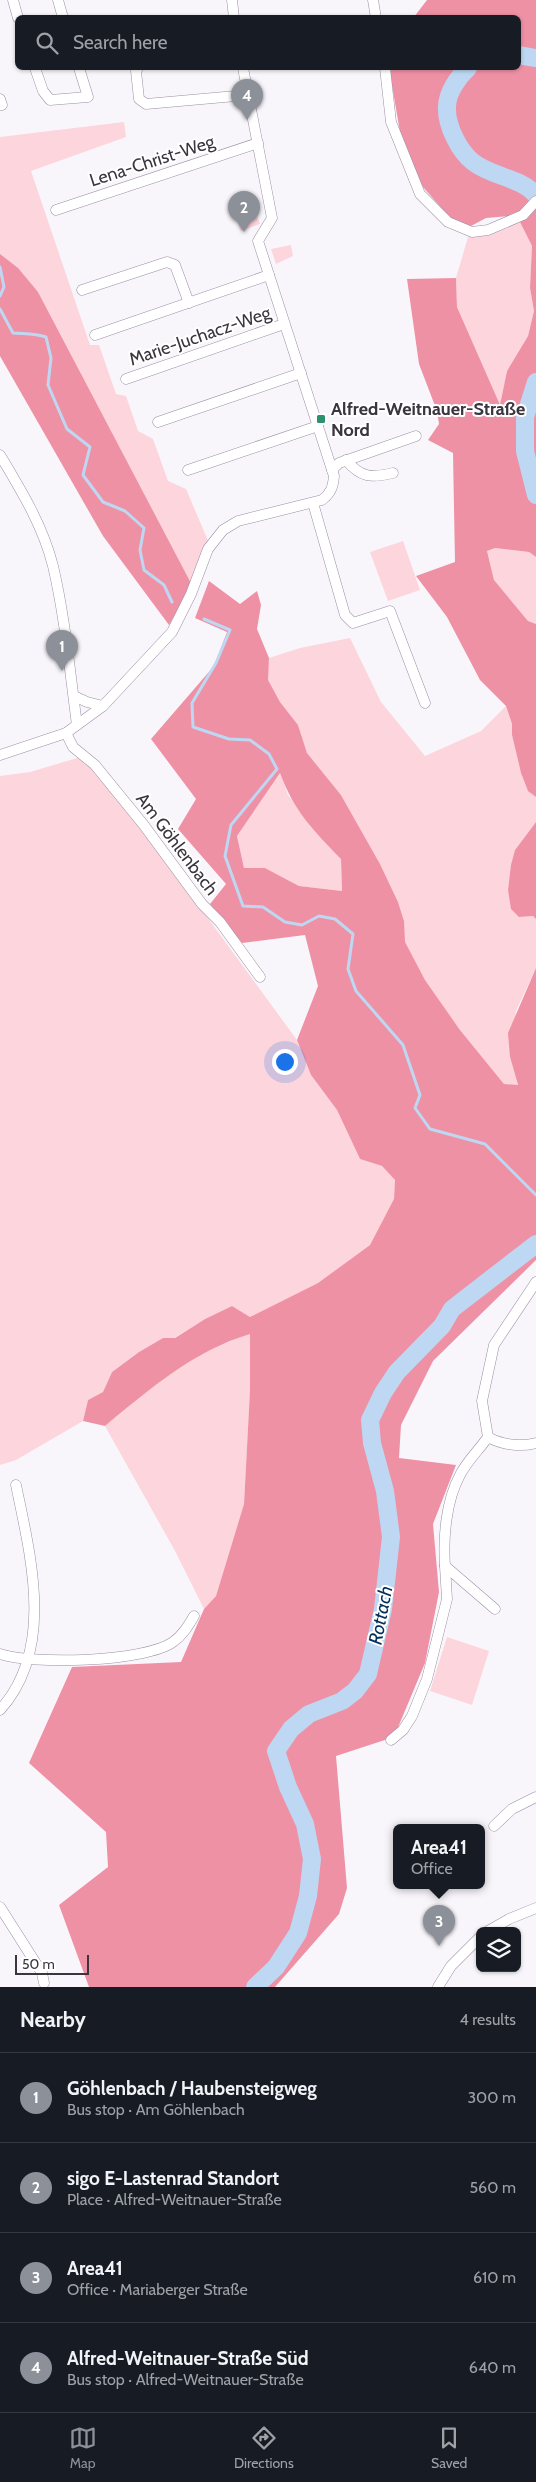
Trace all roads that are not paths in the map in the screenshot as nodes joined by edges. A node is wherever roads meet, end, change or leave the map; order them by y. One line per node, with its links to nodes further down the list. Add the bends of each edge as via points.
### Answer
1 (13, 0): 5 (street)
2 (58, 0): 6 (street)
3 (232, 0): 7 (street)
4 (373, 0): 8 (street)
5 (17, 15)
6 (62, 15)
7 (234, 15)
8 (376, 15)
9 (36, 70): 10 (street, via 50,100 57,100 88,97)
10 (79, 70)
11 (137, 70): 14 (street, via 139,99 146,104)
12 (243, 70): 14 (street)
13 (385, 70): 18 (street, via 391,122 420,194 448,222 472,232 488,230 523,215)
14 (247, 95): 17 (street)
15 (0, 99): 16 (street)
16 (0, 106)
17 (258, 143): 19 (street, Lena-Christ-Weg); 20 (street, via 272,218 258,241)
18 (534, 203)
19 (56, 210)
20 (269, 274): 22 (street); 23 (street)
21 (82, 290): 22 (street, via 168,262 175,265)
22 (189, 303): 24 (street)
23 (284, 324): 25 (street); 26 (street, Marie-Juchacz-Weg)
24 (95, 335)
25 (300, 373): 27 (street); 28 (street)
26 (126, 379)
27 (158, 422)
28 (318, 426): 32 (street); 33 (street)
29 (416, 436): 31 (street)
30 (0, 455): 36 (street, via 37,522 52,566)
31 (346, 460): 33 (street, via 338,463); 34 (street, via 356,472 369,476)
32 (188, 470)
33 (333, 473): 35 (street, via 329,495)
34 (393, 473)
35 (313, 503): 37 (street, via 345,615 353,623 390,611); 38 (street, via 238,521 223,530 208,549 172,632)
36 (74, 696): 38 (street); 39 (street)
37 (425, 704)
38 (103, 706): 39 (street)
39 (77, 725): 40 (street)
40 (66, 732): 41 (street); 42 (street, Am Göhlenbach, via 73,747 95,765 144,824)
41 (0, 755)
42 (260, 978)
43 (536, 1282): 44 (street, via 494,1346 482,1401)
44 (488, 1437): 45 (street, via 513,1445); 47 (street, via 460,1476 449,1512)
45 (536, 1444)
46 (16, 1485): 51 (street, via 34,1579)
47 (445, 1566): 48 (street); 53 (street, via 447,1599 427,1679 412,1716)
48 (495, 1609)
49 (194, 1616): 51 (street, via 186,1630 172,1643 138,1655 105,1659)
50 (0, 1654): 51 (street)
51 (30, 1658): 52 (street, via 18,1684)
52 (0, 1710)
53 (391, 1740)
54 (536, 1797): 55 (street, via 512,1809)
55 (494, 1826)
56 (0, 1907): 60 (street, via 42,1973)
57 (536, 1908): 58 (street)
58 (495, 1927)
59 (476, 1941): 61 (street, via 451,1966)
60 (44, 1983)
61 (438, 1987)

